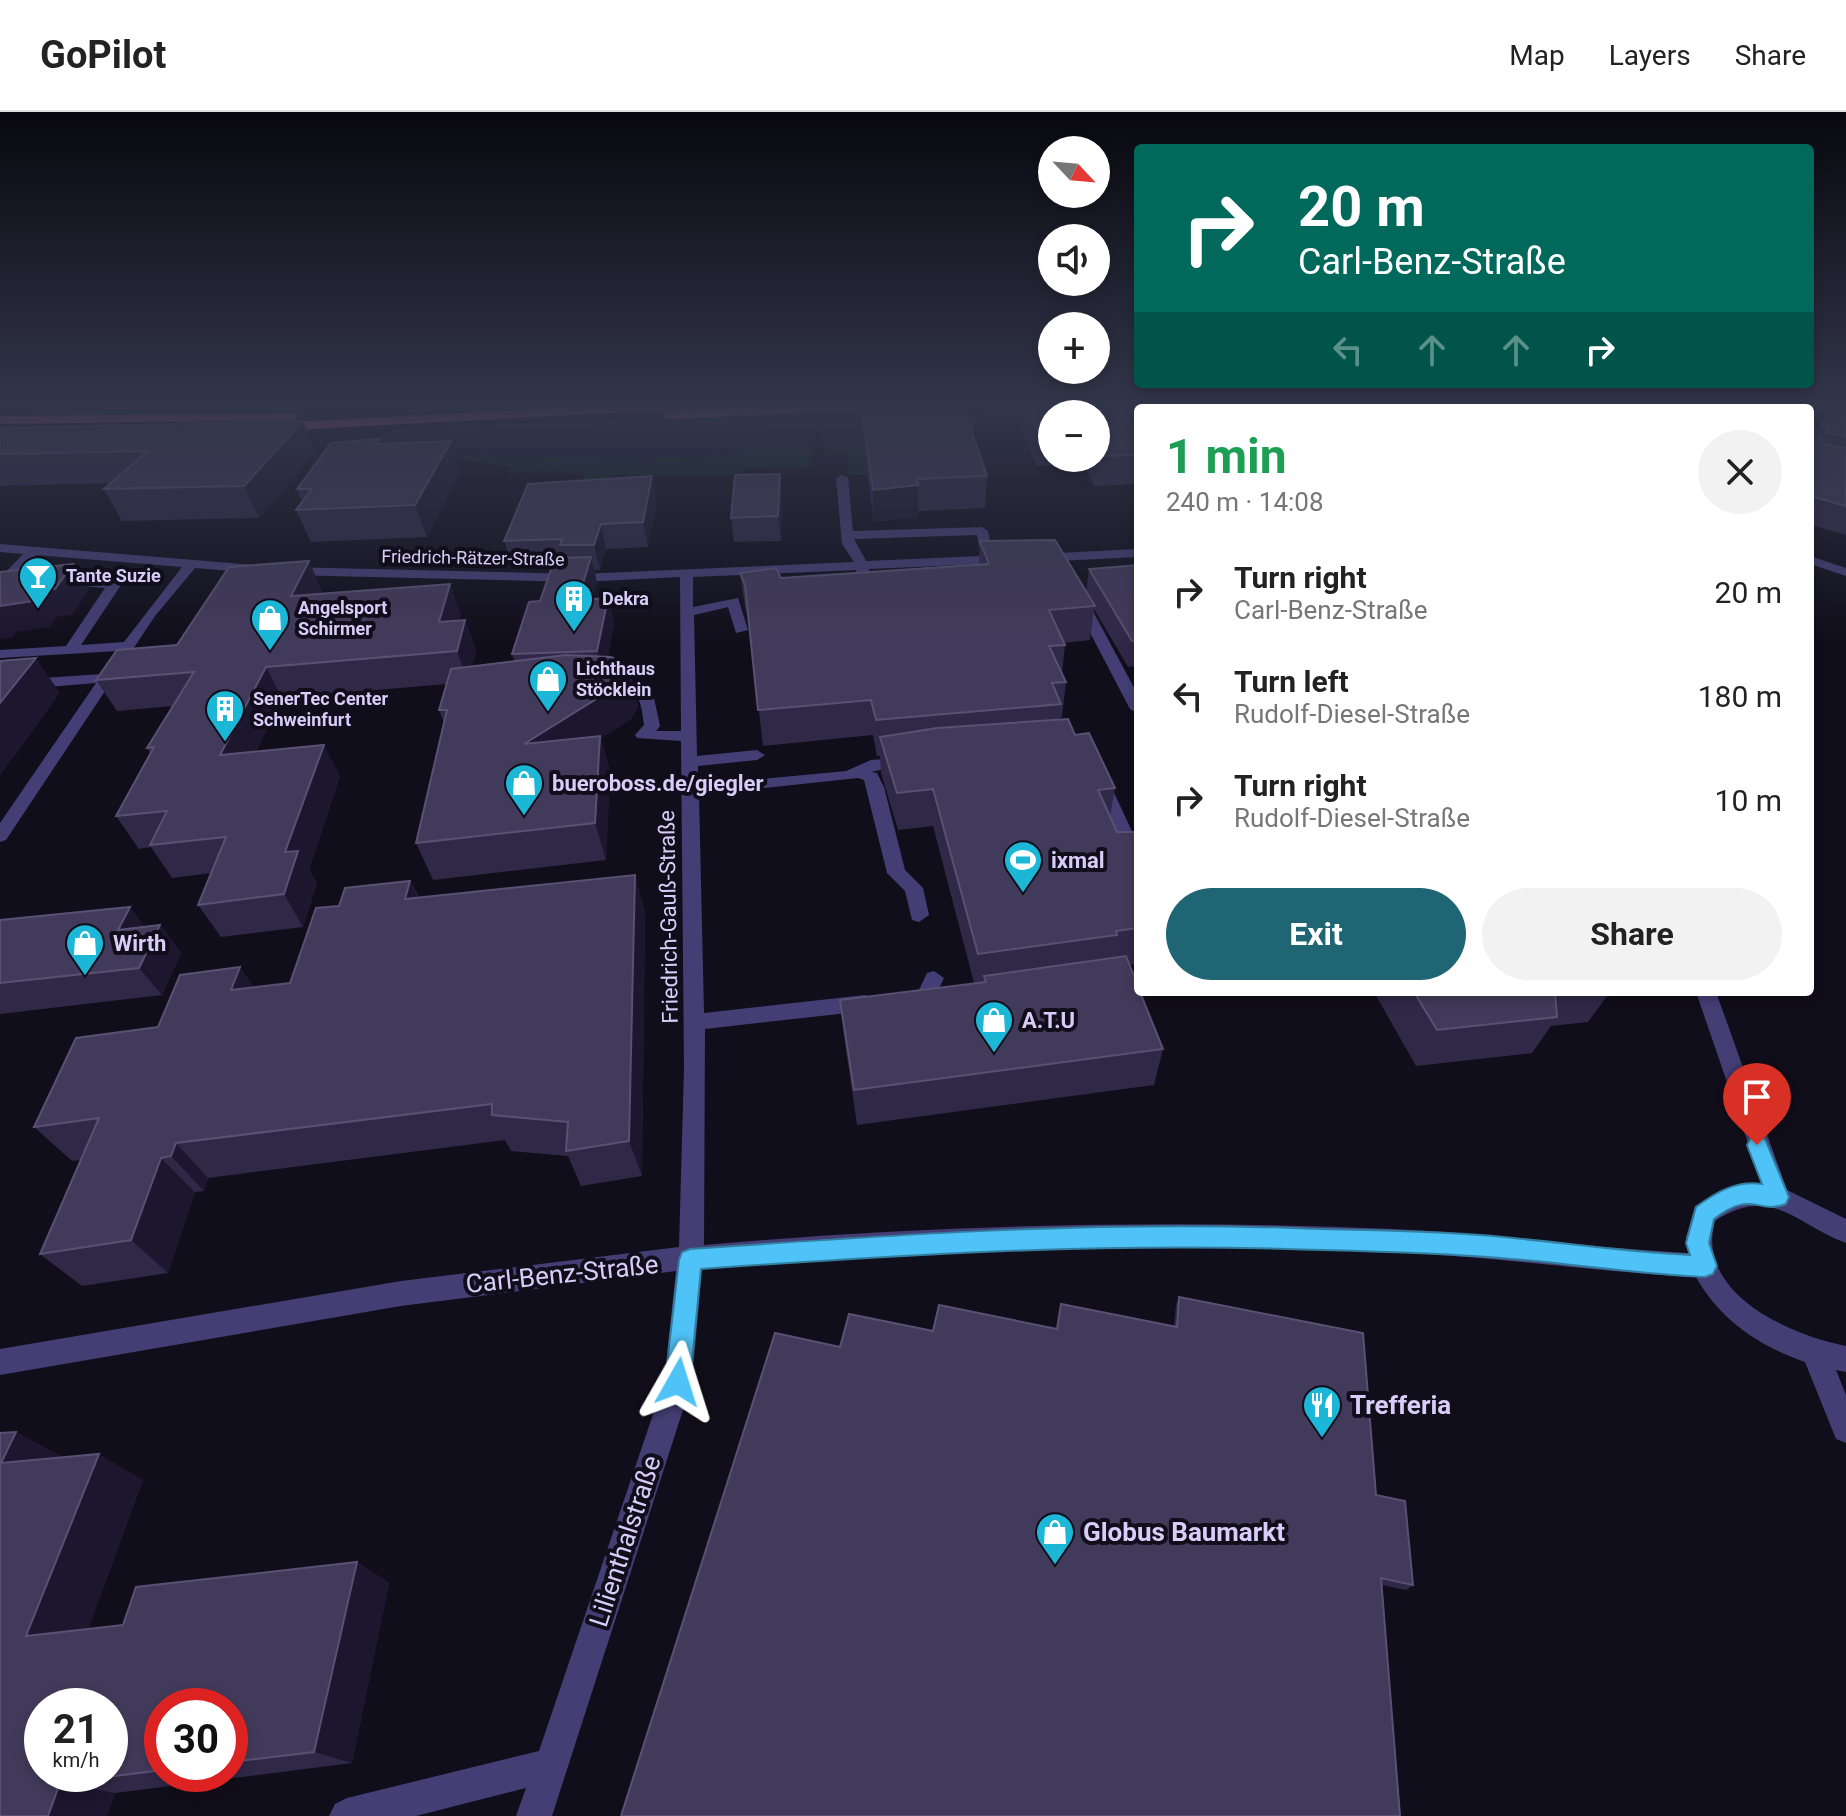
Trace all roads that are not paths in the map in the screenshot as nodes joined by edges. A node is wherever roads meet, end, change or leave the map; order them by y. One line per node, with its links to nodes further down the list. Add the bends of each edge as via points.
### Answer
1 (843, 485): 2 (street)
2 (847, 535): 7 (street, via 982,531); 10 (street)
3 (0, 548): 4 (street, Friedrich-Rätzer-Straße)
4 (34, 550): 9 (street, Friedrich-Rätzer-Straße); 15 (street)
5 (1134, 553): 6 (street, Friedrich-Rätzer-Straße)
6 (1056, 557): 7 (street, Friedrich-Rätzer-Straße); 27 (street)
7 (988, 560): 10 (street, Friedrich-Rätzer-Straße)
8 (1814, 561): 12 (street)
9 (192, 563): 13 (street, Friedrich-Rätzer-Straße, via 432,576); 21 (street)
10 (862, 565): 13 (street, Friedrich-Rätzer-Straße); 16 (street)
11 (1814, 571): 14 (street)
12 (1846, 572)
13 (686, 573): 19 (street, Friedrich-Gauß-Straße)
14 (1846, 580)
15 (4, 581): 22 (street, via 114,585)
16 (862, 592)
17 (753, 597): 18 (street)
18 (733, 601): 19 (street); 20 (street)
19 (687, 613): 28 (street, Friedrich-Gauß-Straße)
20 (741, 630)
21 (128, 646): 22 (street); 24 (street)
22 (72, 648): 23 (street)
23 (0, 654)
24 (108, 678): 25 (street); 35 (street)
25 (0, 686)
26 (585, 686): 28 (street, via 642,689 649,697 652,726 643,735)
27 (1134, 702)
28 (689, 736): 31 (street, Friedrich-Gauß-Straße)
29 (757, 755): 31 (street)
30 (920, 758): 33 (street, via 871,765)
31 (690, 762): 34 (street, Friedrich-Gauß-Straße)
32 (1095, 769): 36 (street)
33 (859, 773): 34 (street); 37 (street, via 871,777 876,787 896,873 914,888)
34 (690, 791): 40 (street, Friedrich-Gauß-Straße)
35 (0, 836)
36 (1134, 854)
37 (919, 915)
38 (1707, 996): 41 (street)
39 (880, 1001): 40 (street)
40 (694, 1022): 43 (street, Friedrich-Gauß-Straße)
41 (1778, 1197): 42 (street); 44 (street, via 1749,1192 1723,1199 1704,1214 1698,1243)
42 (1846, 1232)
43 (690, 1260): 44 (street, Carl-Benz-Straße, via 927,1242 1287,1238 1500,1247); 47 (street, Carl-Benz-Straße, via 458,1285); 49 (street, Lilienthalstraße, via 678,1382)
44 (1705, 1266): 45 (street, via 1750,1320)
45 (1816, 1355): 46 (street); 48 (street)
46 (1846, 1359)
47 (0, 1362)
48 (1846, 1429)
49 (550, 1765): 50 (street); 51 (street, Lilienthalstraße)
50 (347, 1816)
51 (534, 1816)

